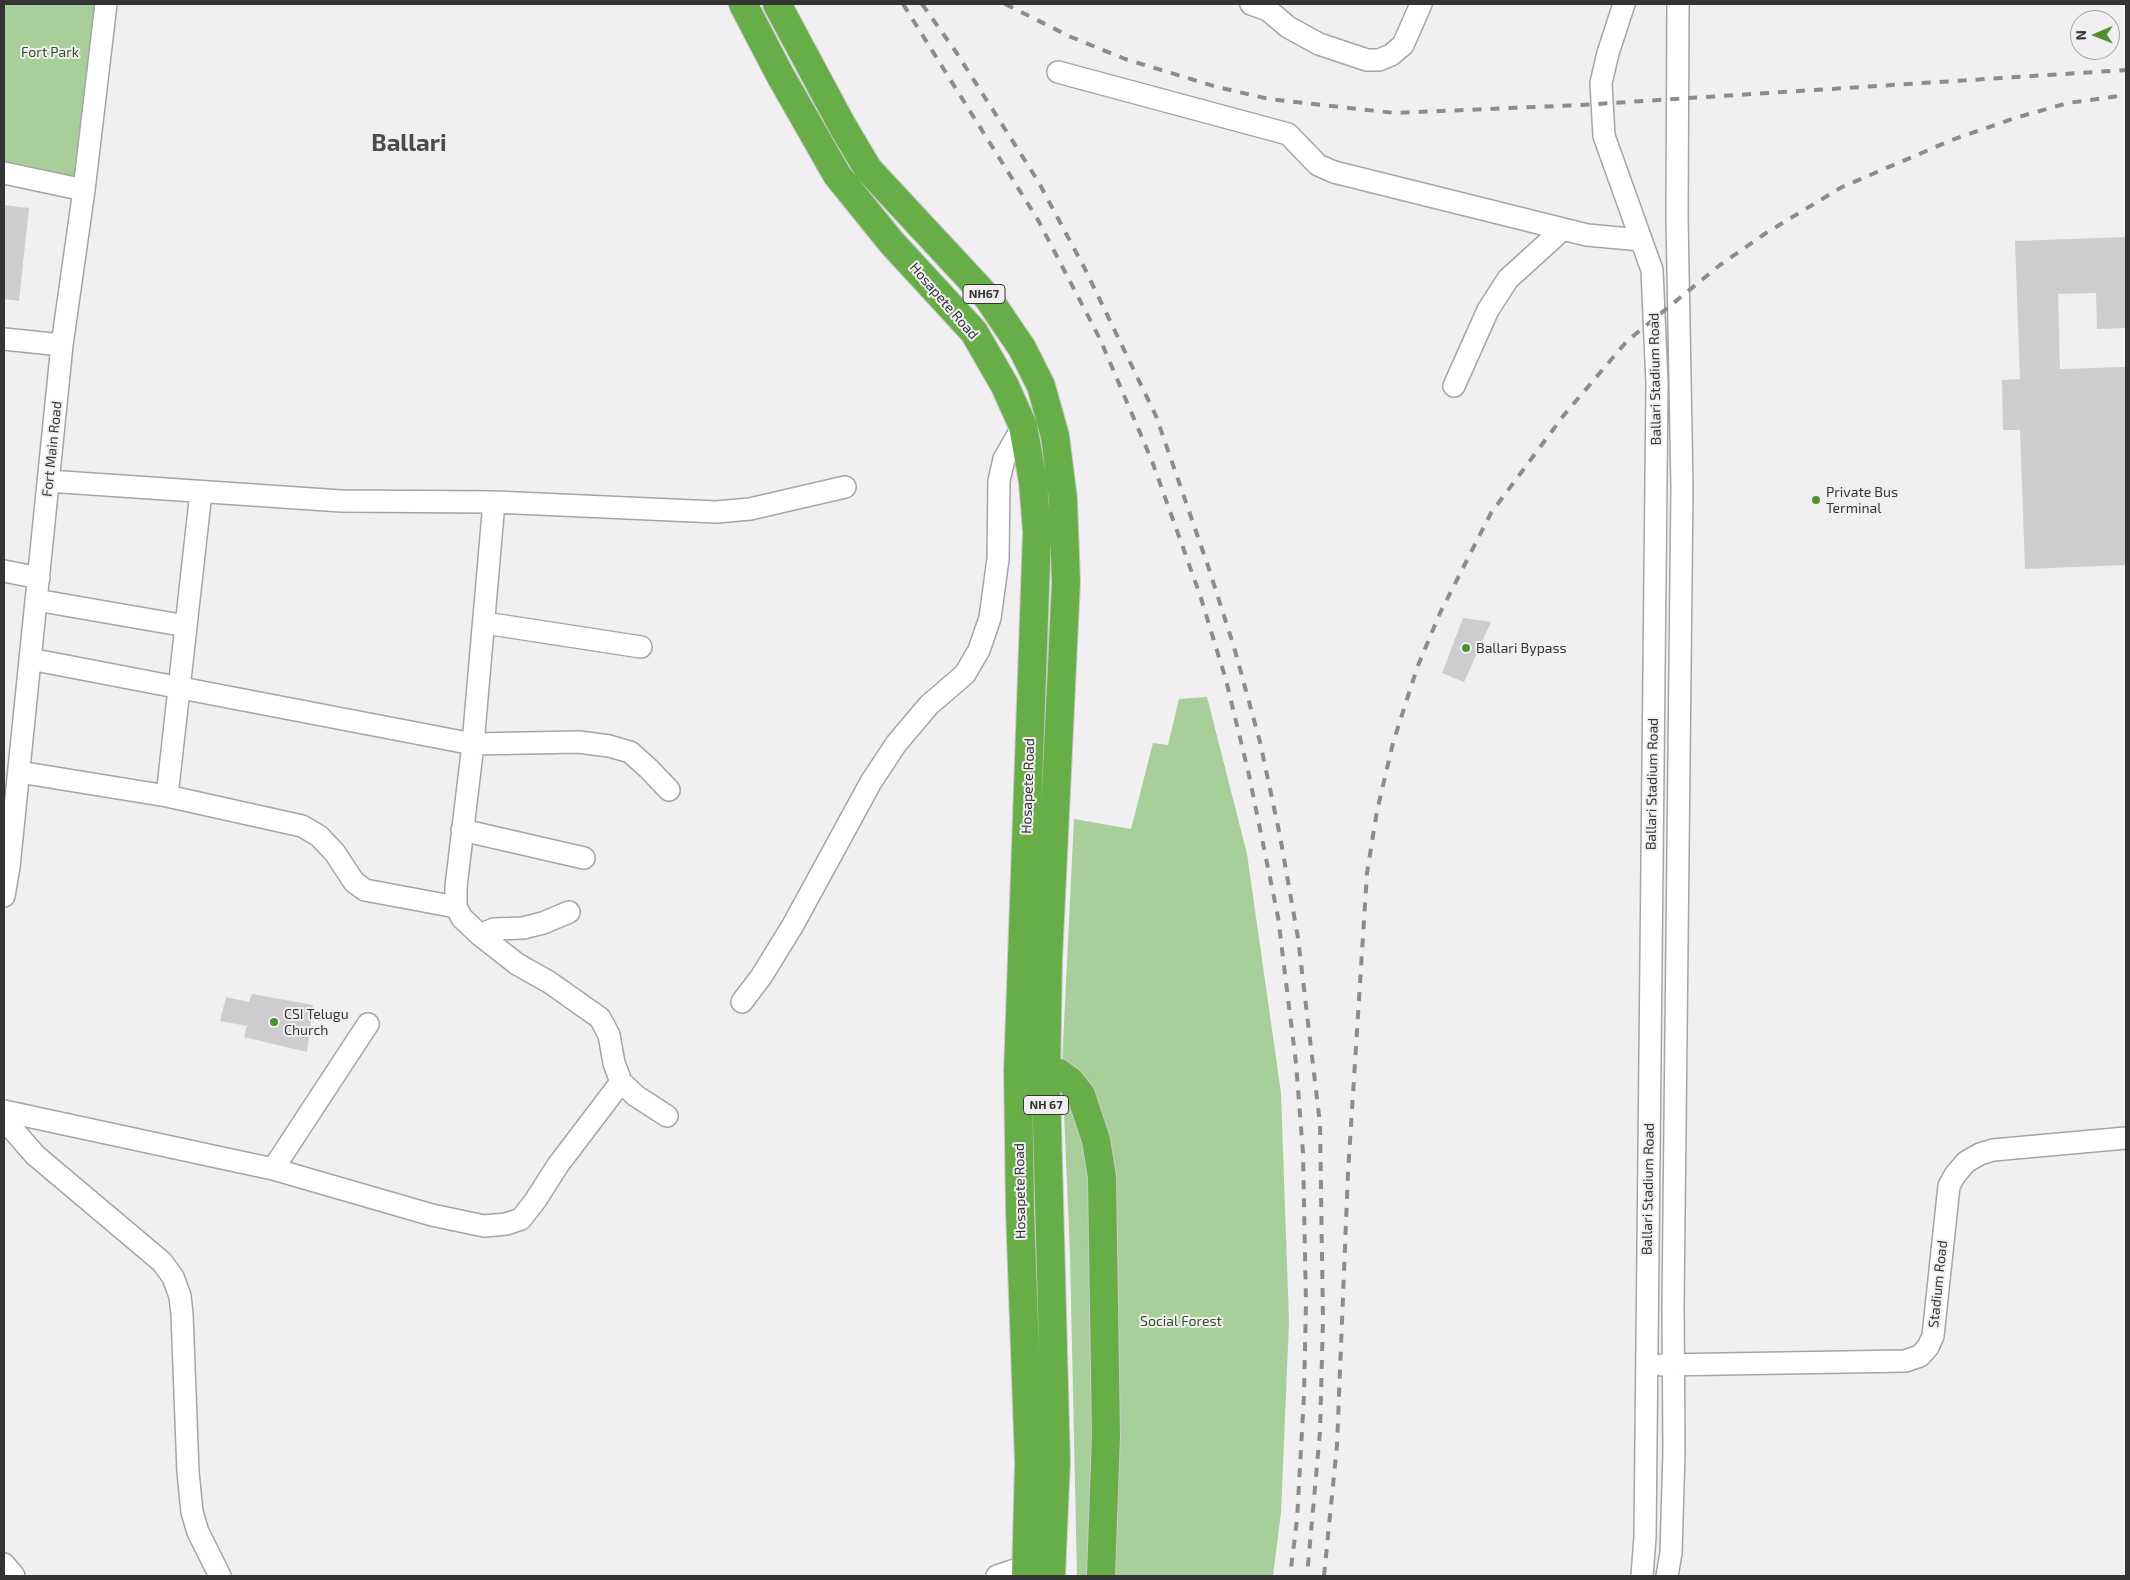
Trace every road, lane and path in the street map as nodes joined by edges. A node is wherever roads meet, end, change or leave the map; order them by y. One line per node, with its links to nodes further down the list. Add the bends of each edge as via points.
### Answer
1 (106, 4): 12 (street, Fort Main Road)
2 (743, 4): 18 (highway, Hosapete Road / NH67, via 837,175 892,243 974,332 1005,386)
3 (777, 4): 9 (highway, NH67)
4 (792, 4): 9 (highway)
5 (1252, 4): 6 (street, via 1268,10 1288,27 1319,44 1367,60 1379,60 1403,45)
6 (1421, 4)
7 (1624, 4): 14 (street, Ballari Stadium Road, via 1601,84 1604,136)
8 (1678, 4): 22 (street, Ballari Stadium Road, via 1677,218)
9 (800, 48): 30 (highway, NH67, via 868,169 988,298 1022,348 1041,386 1055,436 1063,498)
10 (1058, 72): 13 (street, via 1288,134 1324,169)
11 (4, 173): 12 (street)
12 (84, 190): 16 (street, Fort Main Road)
13 (1563, 229): 14 (street); 17 (street, via 1508,278 1488,310)
14 (1640, 240): 20 (street, Ballari Stadium Road, via 1652,270 1657,384)
15 (4, 339): 16 (street)
16 (62, 345): 19 (street, Fort Main Road)
17 (1454, 386)
18 (1023, 426): 44 (street, via 1004,459 999,482 998,559 990,618 979,650 965,674 929,705 896,744 871,782 792,925); 46 (highway, Hosapete Road / NH67, via 1033,482 1037,532)
19 (48, 482): 23 (street); 26 (street, Fort Main Road)
20 (1656, 486): 22 (street); 54 (street, Ballari Stadium Road)
21 (845, 487): 24 (street, via 750,509 716,512)
22 (1682, 487): 53 (street, Ballari Stadium Road)
23 (201, 492): 24 (street, via 341,501); 29 (street)
24 (494, 502): 28 (street)
25 (4, 571): 26 (street)
26 (39, 578): 27 (street, Fort Main Road)
27 (36, 600): 29 (street); 32 (street, Fort Main Road)
28 (485, 623): 31 (street); 34 (street)
29 (186, 626): 33 (street)
30 (1064, 634): 47 (highway, Hosapete Road / NH 67, via 1048,961)
31 (642, 647)
32 (30, 659): 33 (street); 35 (street, Fort Main Road)
33 (179, 687): 34 (street); 37 (street)
34 (473, 744): 36 (street, via 579,742 609,746 630,752); 38 (street)
35 (19, 772): 37 (street); 40 (street, Fort Main Road)
36 (669, 790)
37 (167, 796): 41 (street, via 302,826 320,836 354,882 365,890)
38 (462, 830): 39 (street); 41 (street)
39 (584, 858)
40 (4, 896)
41 (456, 907): 43 (street)
42 (569, 912): 43 (street, via 543,923 523,928 494,929)
43 (480, 936): 48 (street, via 600,1018 609,1035)
44 (742, 1002)
45 (368, 1024): 52 (street)
46 (1018, 1071): 47 (highway); 56 (highway, Hosapete Road / NH67, via 1020,1222)
47 (1046, 1071): 56 (highway, Hosapete Road / NH 67, via 1056,1462); 60 (highway, via 1070,1081 1081,1095 1089,1113 1102,1177 1106,1435)
48 (621, 1082): 50 (street); 52 (street, via 558,1165 536,1201 521,1218 506,1224 484,1226 432,1215)
49 (4, 1112): 52 (street); 58 (street, via 8,1124 35,1155 162,1262 173,1277 182,1314 192,1512 198,1532)
50 (667, 1116)
51 (2126, 1138): 53 (street, Stadium Road, via 1993,1150 1966,1162 1949,1186 1933,1336 1920,1356 1905,1361)
52 (273, 1169)
53 (1675, 1364): 54 (street, Stadium Road); 62 (street, Ballari Stadium Road, via 1671,1553)
54 (1645, 1365): 61 (street, Ballari Stadium Road)
55 (4, 1564): 57 (street)
56 (1035, 1573): 59 (street)
57 (14, 1576)
58 (220, 1576)
59 (997, 1576)
60 (1101, 1576)
61 (1642, 1576)
62 (1667, 1576)

